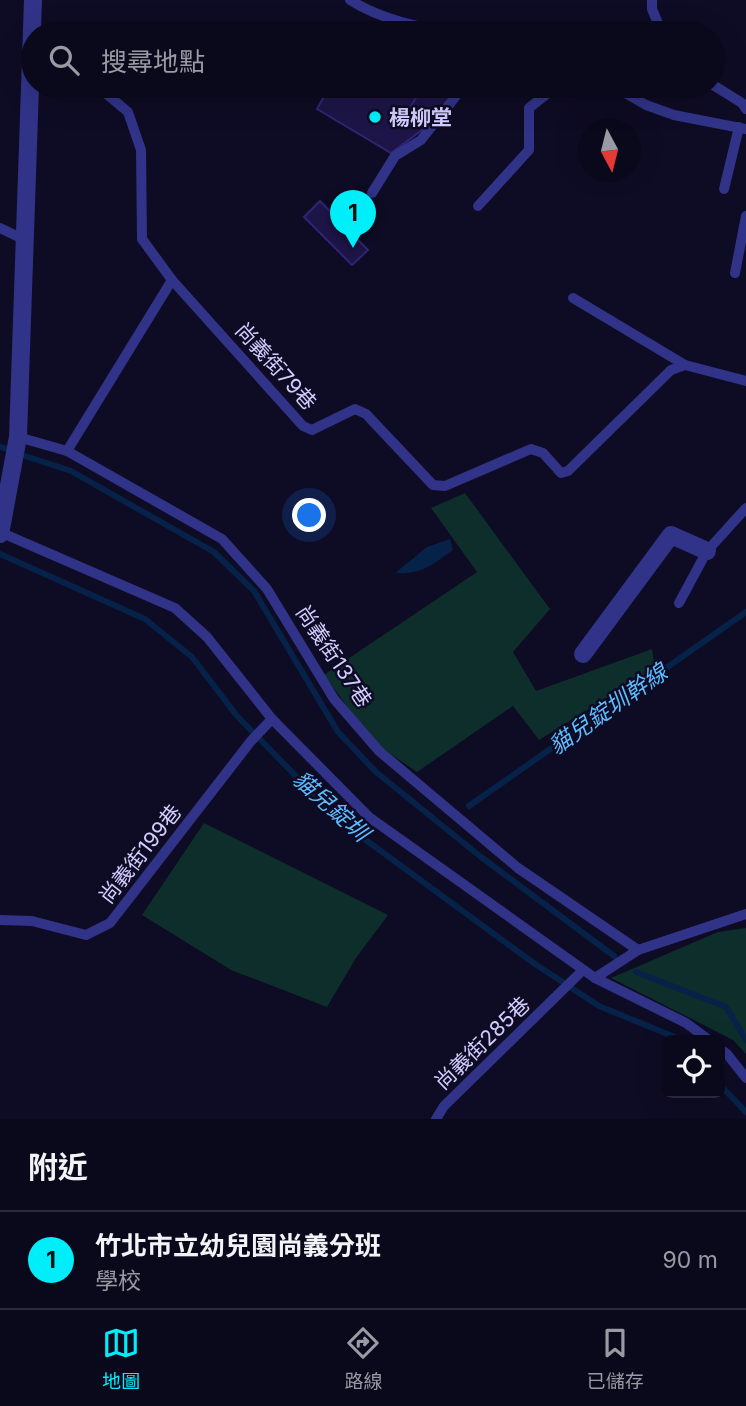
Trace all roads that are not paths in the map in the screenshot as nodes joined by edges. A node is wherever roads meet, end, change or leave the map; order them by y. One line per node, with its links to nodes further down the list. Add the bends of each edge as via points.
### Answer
1 (33, 0): 4 (street)
2 (349, 0): 5 (lane)
3 (652, 0): 6 (lane)
4 (34, 21)
5 (394, 21)
6 (657, 21)
7 (725, 92): 13 (lane)
8 (30, 98): 20 (street)
9 (111, 98): 22 (lane, 尚義街79巷, via 128,112 141,150 142,239)
10 (454, 98): 16 (lane, via 421,139 395,156)
11 (542, 98): 17 (lane, via 529,108 529,150)
12 (634, 98): 14 (lane, via 674,115)
13 (746, 109)
14 (742, 128): 15 (lane)
15 (724, 189)
16 (372, 193)
17 (478, 206)
18 (746, 216): 21 (lane)
19 (0, 228): 20 (lane)
20 (23, 239): 26 (street)
21 (735, 273)
22 (172, 280): 24 (lane, 尚義街79巷, via 303,426 312,430 355,409 366,414 432,485 445,486 531,449 544,453 561,473 568,471 671,370); 27 (lane)
23 (573, 298): 24 (lane)
24 (685, 365): 25 (lane)
25 (746, 381)
26 (18, 437): 27 (lane, 尚義街137巷); 29 (street)
27 (67, 451): 36 (lane, 尚義街137巷, via 222,539 267,589 334,699 379,751 518,868)
28 (746, 508): 30 (lane)
29 (1, 533): 33 (lane, via 175,608 207,638)
30 (707, 551): 31 (lane); 32 (street, via 671,535)
31 (679, 603)
32 (583, 654)
33 (272, 719): 35 (lane, 尚義街199巷, via 110,923 86,935 32,921); 37 (lane, via 369,817)
34 (746, 914): 36 (lane)
35 (0, 920)
36 (638, 950): 38 (lane)
37 (583, 970): 38 (lane); 42 (lane, 尚義街285巷)
38 (595, 978): 39 (lane)
39 (702, 1035)
40 (725, 1053): 41 (lane)
41 (746, 1078)
42 (436, 1119)

